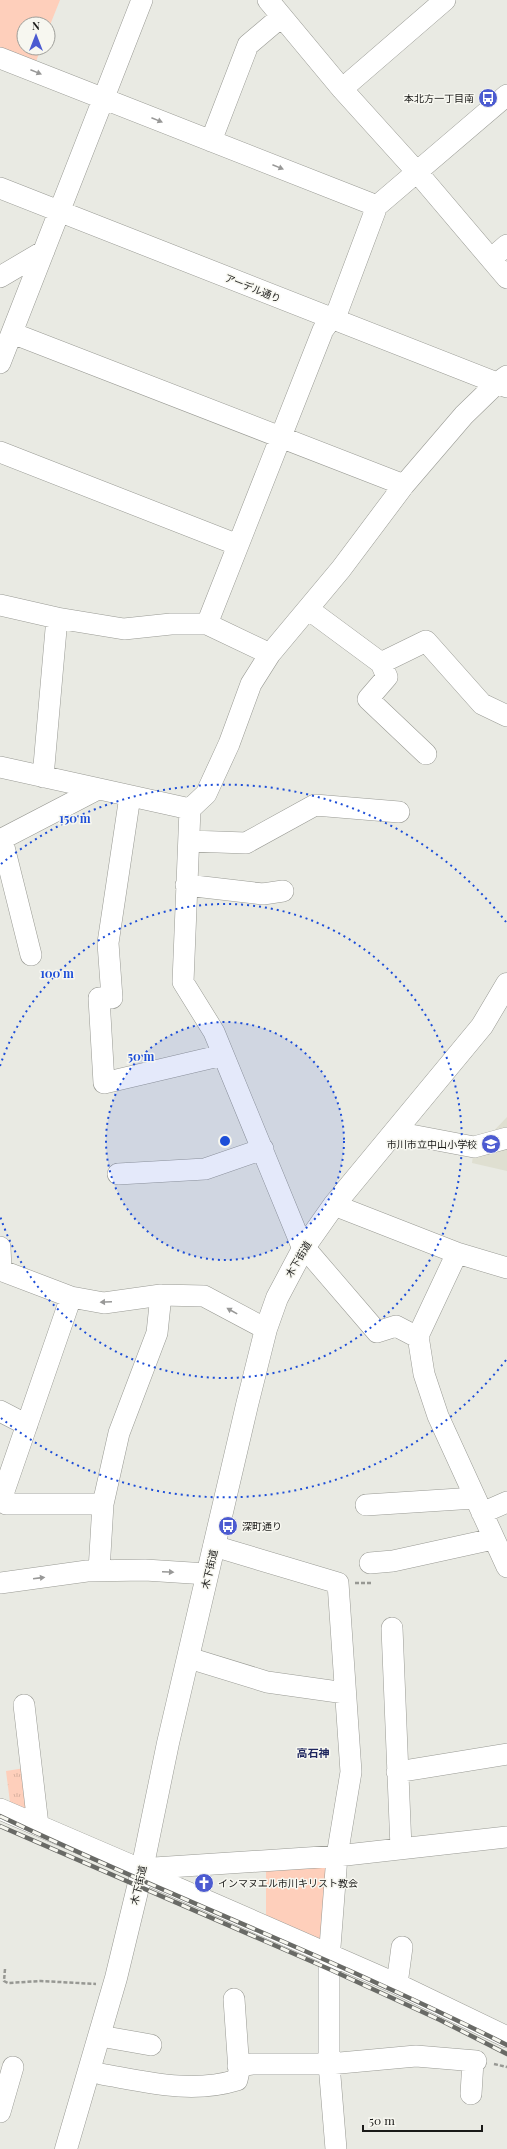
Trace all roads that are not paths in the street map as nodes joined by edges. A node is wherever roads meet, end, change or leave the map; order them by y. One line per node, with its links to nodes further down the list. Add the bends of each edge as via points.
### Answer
1 (142, 0): 7 (street)
2 (445, 0): 5 (street)
3 (276, 6): 5 (street); 8 (street, via 248,45)
4 (0, 58): 7 (street, one-way to 7)
5 (342, 89): 9 (street)
6 (507, 95): 9 (street)
7 (103, 98): 8 (street, one-way to 8); 12 (street)
8 (211, 141): 11 (street, one-way to 11)
9 (417, 172): 11 (street); 15 (street)
10 (0, 188): 12 (street, アーデル通り)
11 (377, 206): 18 (street, via 338,310)
12 (59, 211): 14 (street); 18 (street, アーデル通り)
13 (507, 245): 15 (street)
14 (44, 251): 16 (street); 19 (street)
15 (491, 259): 17 (street)
16 (0, 277)
17 (507, 278)
18 (331, 319): 21 (street, アーデル通り); 22 (street, via 323,330)
19 (12, 333): 20 (street); 22 (street)
20 (0, 363)
21 (503, 382): 24 (street, via 464,415)
22 (282, 437): 24 (street); 25 (street)
23 (0, 452): 25 (street)
24 (404, 485): 27 (street)
25 (238, 545): 29 (street)
26 (0, 605): 28 (street)
27 (308, 609): 30 (street); 31 (street)
28 (57, 618): 29 (street, via 124,629 171,624); 35 (street)
29 (207, 624): 30 (street)
30 (270, 654): 38 (street, via 251,684 229,744 206,794)
31 (381, 663): 32 (street, via 426,641 482,704); 33 (street, via 387,677 368,699)
32 (507, 716)
33 (426, 754)
34 (0, 767): 35 (street)
35 (43, 777): 36 (street)
36 (98, 789): 37 (street); 40 (street)
37 (130, 796): 38 (street); 46 (street, via 108,943 112,998 99,998 104,1083)
38 (190, 809): 41 (street)
39 (399, 812): 41 (street, via 315,805 246,843)
40 (1, 840): 44 (street)
41 (190, 840): 42 (street)
42 (186, 885): 43 (street, via 263,894); 46 (street, via 183,982 214,1032)
43 (283, 890)
44 (31, 955)
45 (507, 984): 47 (main road, 木下街道, via 482,1026)
46 (223, 1055): 49 (street)
47 (395, 1132): 48 (street, via 474,1147); 51 (main road, 木下街道)
48 (507, 1138)
49 (263, 1149): 50 (street, via 205,1168); 53 (street)
50 (118, 1174)
51 (334, 1205): 53 (main road, 木下街道); 54 (street)
52 (0, 1247): 56 (street)
53 (303, 1248): 59 (main road, 木下街道, via 277,1298); 60 (street, via 377,1332 396,1326)
54 (457, 1253): 55 (street); 60 (street)
55 (507, 1268)
56 (1, 1270): 58 (street)
57 (161, 1295): 58 (street, one-way to 58, via 104,1303); 59 (street, one-way to 57, via 204,1296); 64 (street, via 157,1332 119,1433)
58 (71, 1297): 62 (street)
59 (266, 1329): 68 (main road, 木下街道)
60 (418, 1338): 66 (street, via 424,1374 438,1416)
61 (0, 1410): 62 (street)
62 (27, 1425): 64 (street, via 3,1494 6,1504)
63 (507, 1502): 66 (street)
64 (103, 1504): 71 (street)
65 (366, 1505): 66 (street)
66 (478, 1506): 67 (street)
67 (493, 1540): 69 (street); 70 (street, via 393,1561)
68 (214, 1546): 72 (main road, 木下街道); 76 (street, via 338,1583)
69 (506, 1561)
70 (370, 1563)
71 (99, 1571): 72 (street, one-way to 72, via 145,1570); 73 (street, one-way to 71)
72 (208, 1574): 75 (main road, 木下街道)
73 (0, 1583)
74 (392, 1628): 79 (street)
75 (189, 1658): 76 (street, via 266,1682); 85 (main road, 木下街道)
76 (345, 1693): 84 (street, via 351,1772)
77 (24, 1705): 81 (street)
78 (507, 1754): 79 (street)
79 (397, 1772): 83 (street)
80 (0, 1809): 81 (street)
81 (38, 1825): 85 (street)
82 (507, 1837): 83 (street)
83 (401, 1848): 84 (street)
84 (337, 1856): 85 (street); 87 (street)
85 (142, 1869): 87 (street); 90 (main road, 木下街道)
86 (402, 1947): 88 (street)
87 (329, 1954): 88 (street); 93 (street)
88 (397, 1984): 91 (street)
89 (234, 1999): 94 (street)
90 (100, 2036): 92 (street); 99 (main road, 木下街道)
91 (507, 2037)
92 (152, 2045)
93 (329, 2064): 94 (street); 97 (street, via 416,2056 475,2061); 100 (street)
94 (238, 2066): 96 (street, via 237,2080 203,2087 171,2086)
95 (13, 2067): 98 (street)
96 (101, 2074)
97 (471, 2094)
98 (0, 2112)
99 (66, 2149)
100 (336, 2149)

